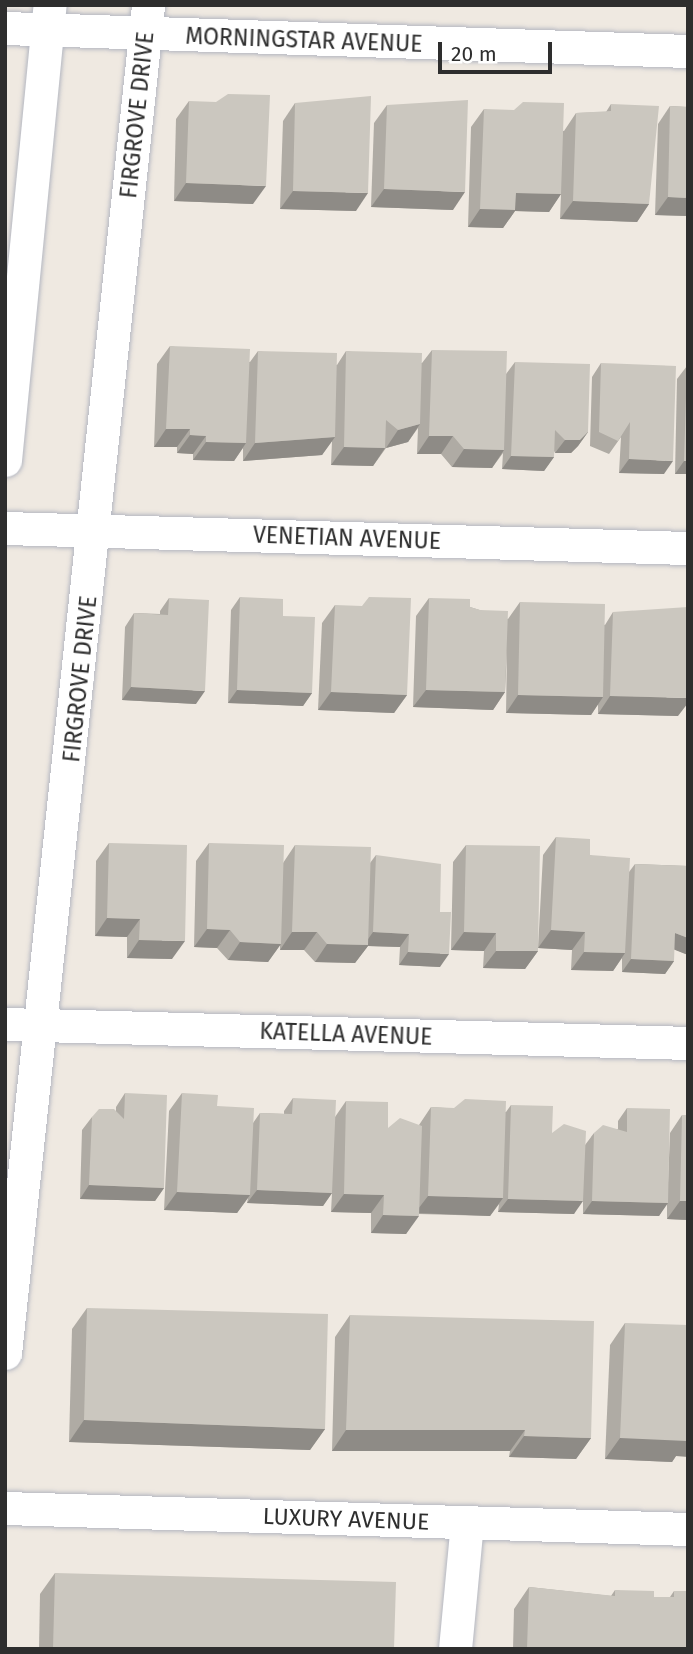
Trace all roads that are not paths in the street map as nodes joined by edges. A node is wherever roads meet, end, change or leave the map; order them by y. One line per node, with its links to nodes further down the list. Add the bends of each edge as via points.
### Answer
1 (49, 18): 2 (street, MORNINGSTAR AVENUE); 3 (street, MORNINGSTAR AVENUE); 5 (street)
2 (146, 21): 4 (street, MORNINGSTAR AVENUE); 7 (street, FIRGROVE DRIVE)
3 (5, 28)
4 (688, 51)
5 (5, 460)
6 (5, 528): 7 (street, VENETIAN AVENUE)
7 (96, 530): 8 (street, VENETIAN AVENUE); 10 (street, FIRGROVE DRIVE)
8 (688, 548)
9 (5, 1024): 10 (street, KATELLA AVENUE)
10 (41, 1025): 11 (street, KATELLA AVENUE); 12 (street, FIRGROVE DRIVE)
11 (688, 1043)
12 (5, 1353)
13 (5, 1507): 14 (street, LUXURY AVENUE)
14 (467, 1523): 15 (street, LUXURY AVENUE); 16 (street)
15 (688, 1529)
16 (455, 1649)

